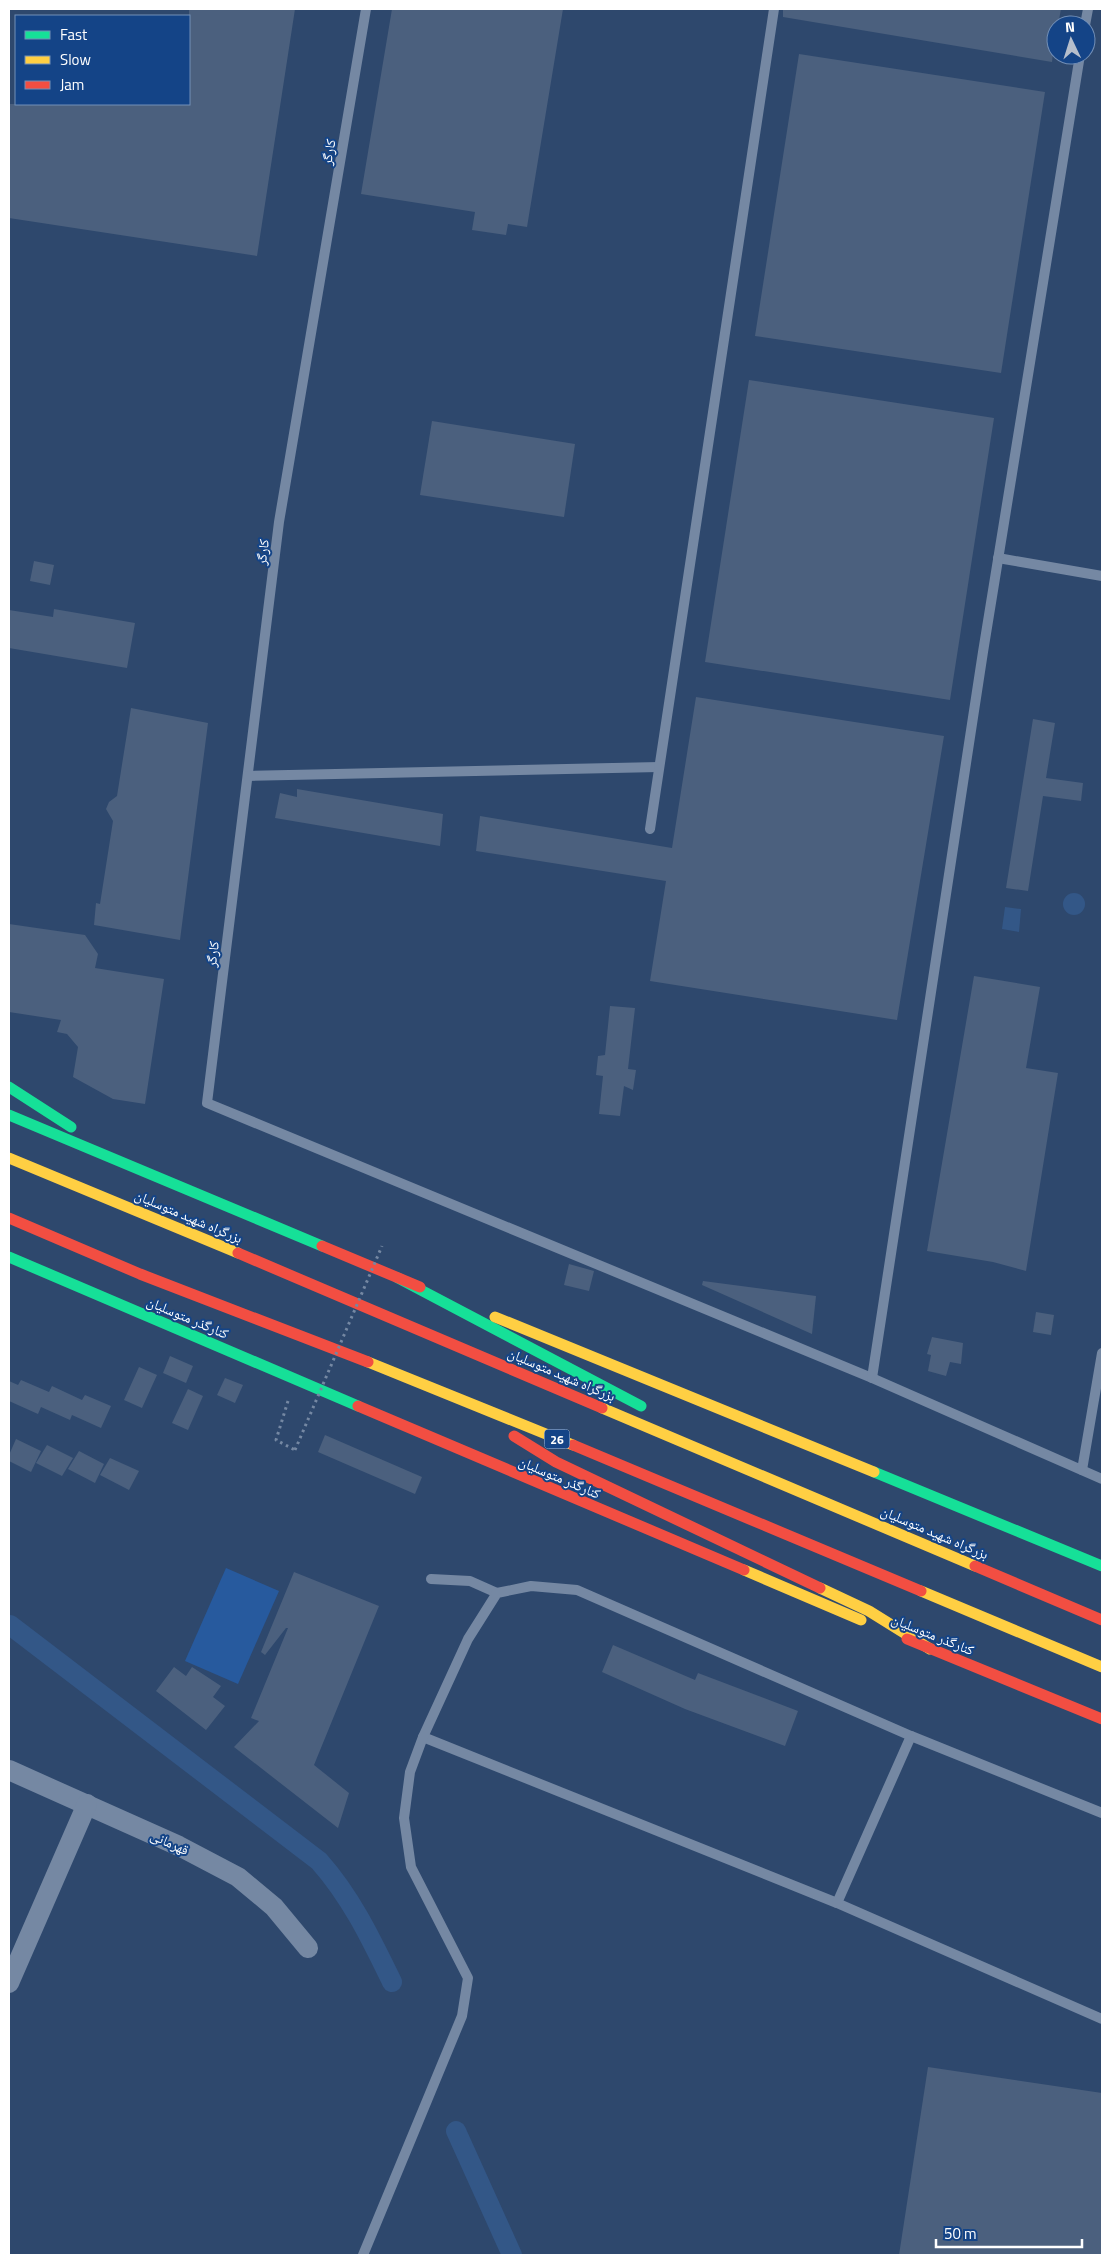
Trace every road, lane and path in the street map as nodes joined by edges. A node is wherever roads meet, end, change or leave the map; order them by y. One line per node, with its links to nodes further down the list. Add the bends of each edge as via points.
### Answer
1 (366, 9): 7 (lane, کارگر, via 279,522)
2 (774, 9): 6 (lane)
3 (1078, 65): 4 (lane)
4 (998, 558): 5 (lane); 19 (lane)
5 (1102, 576)
6 (659, 767): 7 (lane); 8 (lane)
7 (248, 776): 19 (lane, کارگر, via 207,1103)
8 (650, 829)
9 (9, 1087): 12 (main road)
10 (9, 1115): 12 (main road)
11 (9, 1158): 25 (main road, بزرگراه شهید متوسلیان)
12 (140, 1170): 16 (main road)
13 (9, 1218): 20 (main road, 26, via 140,1274)
14 (382, 1246): 18 (path, bridge, via 294,1450 276,1440)
15 (9, 1257): 18 (main road, کنارگذر متوسلیان)
16 (398, 1278): 21 (main road); 26 (main road)
17 (1102, 1353): 23 (lane)
18 (296, 1378): 30 (main road, کنارگذر متوسلیان)
19 (872, 1378): 23 (lane)
20 (436, 1388): 30 (main road, via 556,1462 869,1611); 31 (main road, 26)
21 (654, 1413)
22 (698, 1436): 25 (main road)
23 (1082, 1470): 24 (lane)
24 (1102, 1479)
25 (813, 1496): 29 (main road, بزرگراه شهید متوسلیان)
26 (1102, 1566)
27 (431, 1580): 28 (lane, via 470,1581)
28 (497, 1593): 33 (lane, via 531,1586 577,1590); 34 (lane, via 468,1639)
29 (1102, 1620)
30 (930, 1649): 32 (main road, کنارگذر متوسلیان)
31 (1102, 1667)
32 (1102, 1719)
33 (911, 1736): 37 (lane); 38 (lane)
34 (423, 1737): 38 (lane); 42 (lane, via 410,1772 404,1818 411,1867 468,1978 462,2016)
35 (9, 1770): 36 (street, قهرمانی)
36 (87, 1804): 39 (street, قهرمانی, via 180,1846 238,1878 274,1907); 40 (street)
37 (1102, 1813)
38 (837, 1903): 41 (lane)
39 (308, 1948)
40 (9, 1983)
41 (1102, 2019)
42 (363, 2255)

